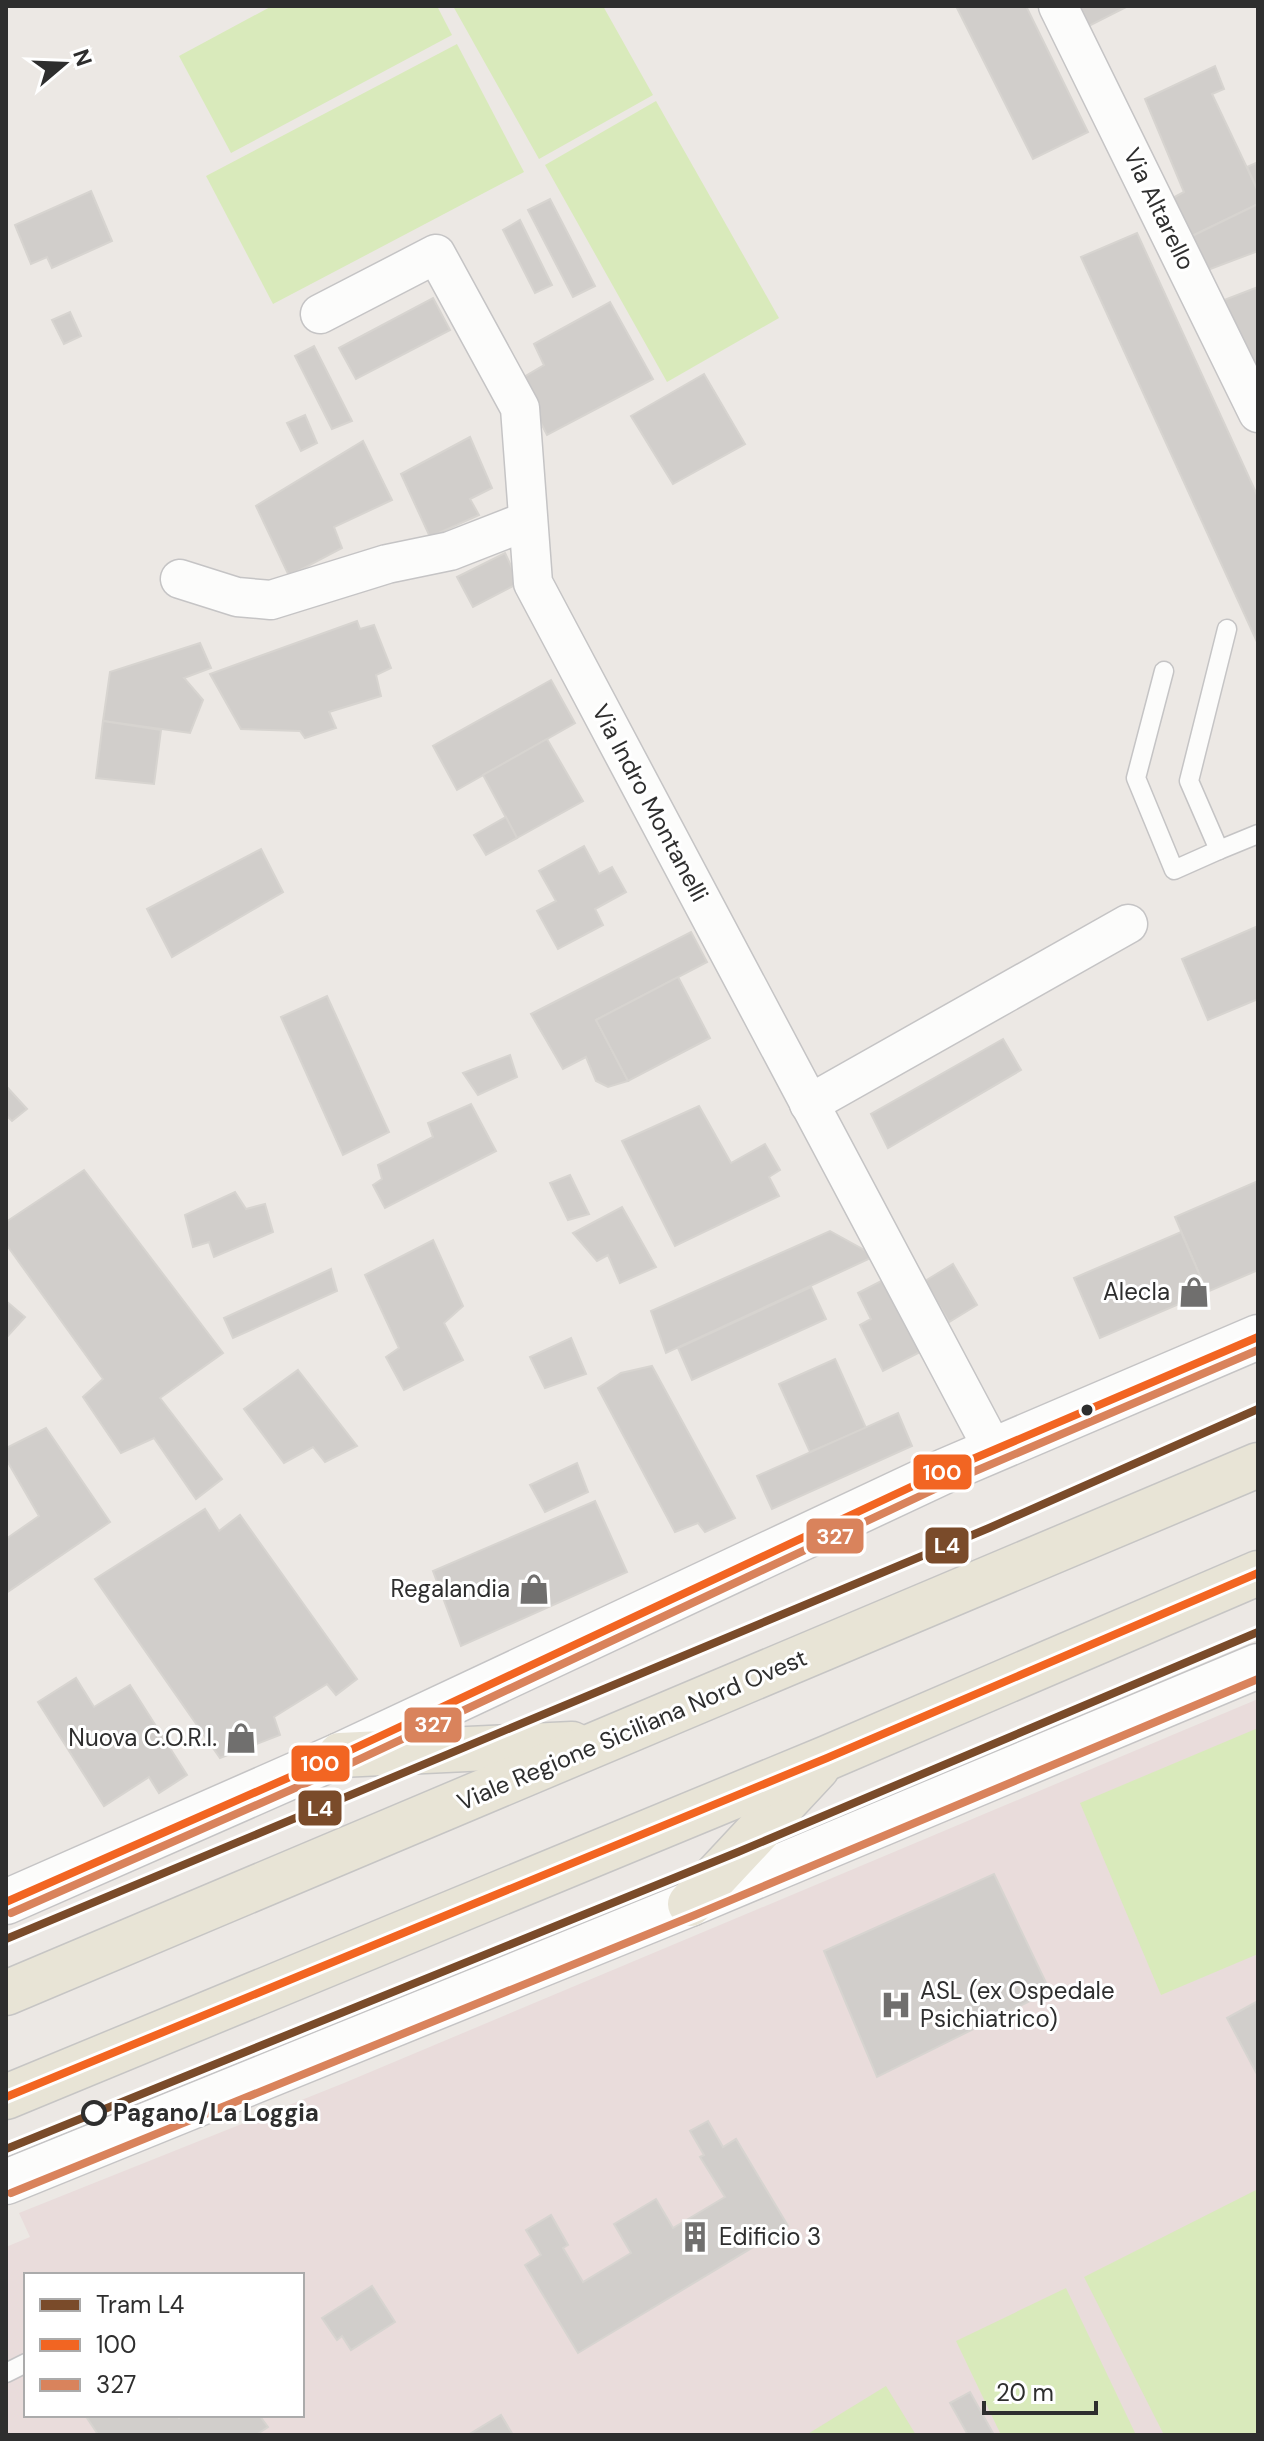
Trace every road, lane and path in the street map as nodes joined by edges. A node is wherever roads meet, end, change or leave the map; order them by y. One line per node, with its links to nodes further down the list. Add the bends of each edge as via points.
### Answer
1 (1058, 6): 3 (street, Via Altarello)
2 (320, 314): 4 (street, Via Indro Montanelli, via 436,254 520,408)
3 (1258, 413)
4 (527, 521): 5 (street, via 450,551 387,564 271,600 237,597); 11 (street, Via Indro Montanelli, via 533,583)
5 (180, 579)
6 (1227, 629): 9 (lane, via 1189,781)
7 (1164, 671): 9 (lane, via 1136,778 1174,870)
8 (1258, 834): 9 (lane)
9 (1219, 850)
10 (1128, 924): 11 (street)
11 (809, 1104): 13 (street, Via Indro Montanelli)
12 (1258, 1337): 13 (street)
13 (993, 1449): 18 (street)
14 (1258, 1465): 17 (main road, Viale Regione Siciliana Nord Ovest)
15 (1258, 1573): 19 (main road)
16 (1258, 1666): 21 (street)
17 (603, 1743): 18 (main road); 22 (main road, Viale Regione Siciliana Nord Ovest)
18 (340, 1755): 20 (street)
19 (827, 1758): 21 (main road); 23 (main road)
20 (6, 1902)
21 (690, 1904): 24 (street)
22 (6, 1993)
23 (6, 2097)
24 (6, 2182)
25 (24, 2364): 26 (lane)
26 (6, 2373)

